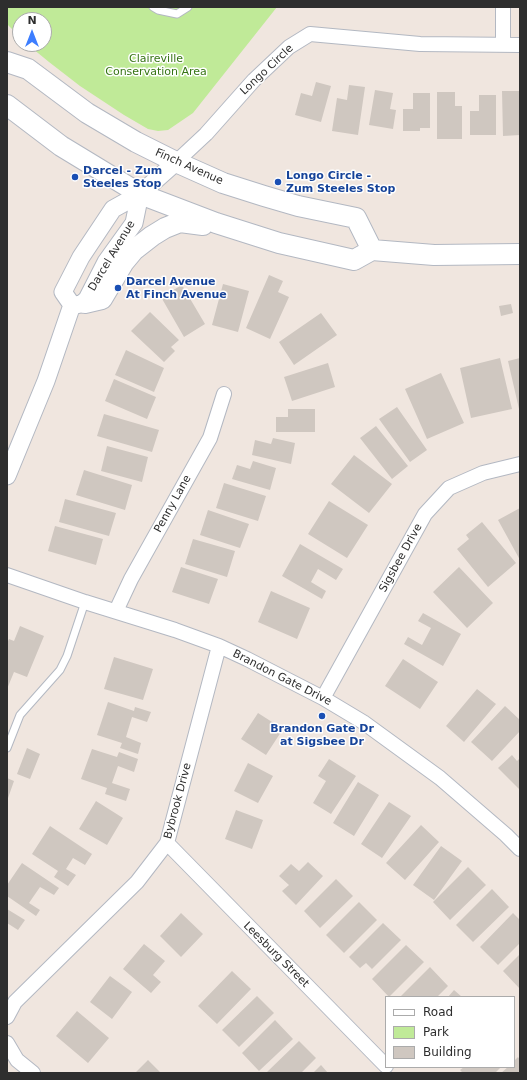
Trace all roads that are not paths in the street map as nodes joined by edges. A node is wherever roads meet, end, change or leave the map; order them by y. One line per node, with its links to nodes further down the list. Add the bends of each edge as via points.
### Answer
1 (153, 7): 2 (lane, via 177,14)
2 (188, 7)
3 (503, 7): 4 (street)
4 (503, 45): 5 (street, Longo Circle); 8 (street, Longo Circle, via 420,44 310,34 290,47 254,80 206,134)
5 (520, 45)
6 (7, 62): 8 (main road, Finch Avenue, via 28,68 87,113)
7 (7, 105): 9 (main road, via 61,146)
8 (176, 162): 9 (street, Longo Circle); 11 (main road, Finch Avenue, via 224,183 264,196 356,218)
9 (140, 194): 10 (main road); 13 (street, Darcel Avenue, via 134,223); 13 (street, Darcel Avenue, via 113,209 85,250 63,292)
10 (278, 243): 11 (main road, via 354,260); 13 (main road, via 269,246 197,223 180,222 165,228 134,250 102,299)
11 (372, 250): 12 (main road, via 434,255)
12 (520, 254)
13 (78, 304): 16 (street, Darcel Avenue)
14 (224, 394): 19 (street, Penny Lane, via 210,438 131,579)
15 (520, 464): 21 (street, Sigsbee Drive, via 483,473 449,488 425,514)
16 (7, 476)
17 (7, 575): 18 (street, Brandon Gate Drive)
18 (85, 602): 19 (street, Brandon Gate Drive); 22 (lane, via 65,661 20,715)
19 (116, 611): 20 (street, Brandon Gate Drive)
20 (219, 646): 21 (street, Brandon Gate Drive); 23 (street, Bybrook Drive)
21 (323, 698): 24 (street, Brandon Gate Drive, via 363,722 440,778)
22 (7, 748)
23 (167, 843): 25 (street, Bybrook Drive, via 137,882 16,1002); 27 (street, Leesburg Street)
24 (520, 849)
25 (7, 1017)
26 (7, 1043): 28 (street, via 17,1060)
27 (385, 1066)
28 (33, 1073)

